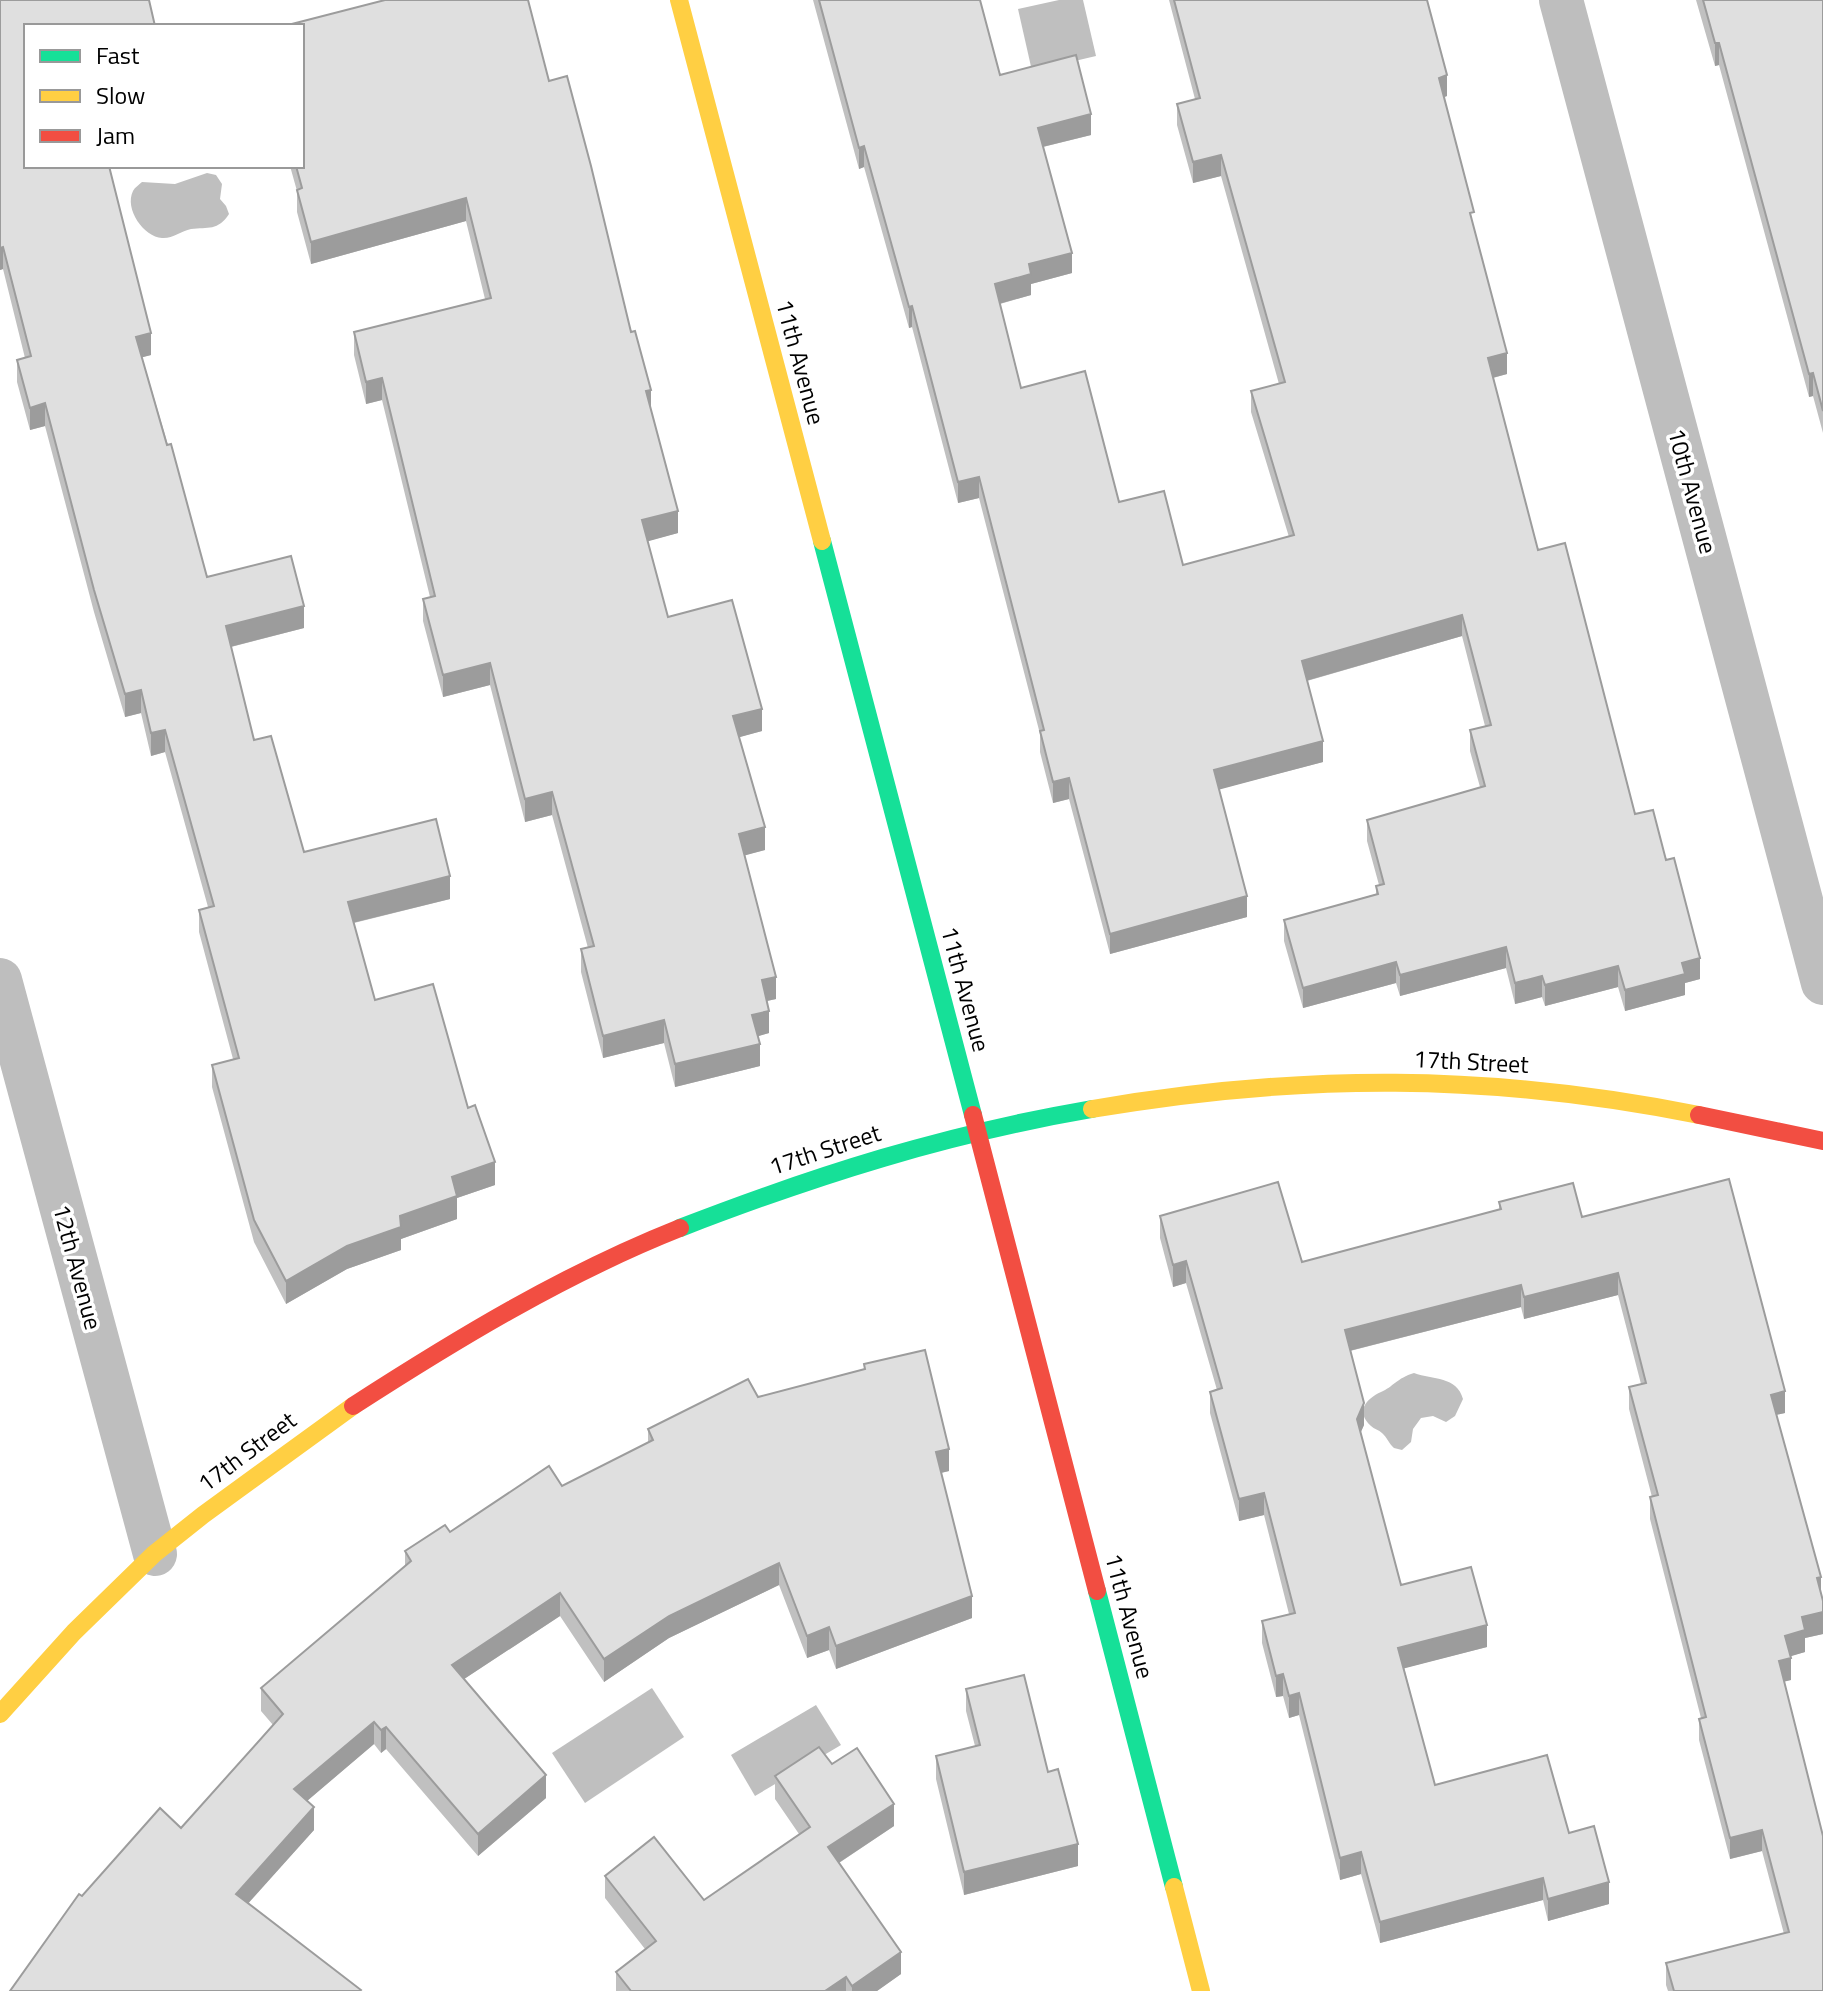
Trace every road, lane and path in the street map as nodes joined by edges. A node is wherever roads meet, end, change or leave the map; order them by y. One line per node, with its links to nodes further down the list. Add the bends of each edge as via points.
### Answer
1 (679, 0): 5 (street, 11th Avenue)
2 (1561, 0): 4 (street, 10th Avenue)
3 (0, 980): 7 (street, 12th Avenue)
4 (1823, 983)
5 (977, 1129): 6 (street, 17th Street, via 1243,1086 1379,1081 1543,1090); 7 (street, 17th Street, via 833,1169 683,1224 509,1308 373,1389); 9 (street, 11th Avenue)
6 (1823, 1141)
7 (155, 1554): 8 (street, 17th Street)
8 (0, 1714)
9 (1201, 1991)

